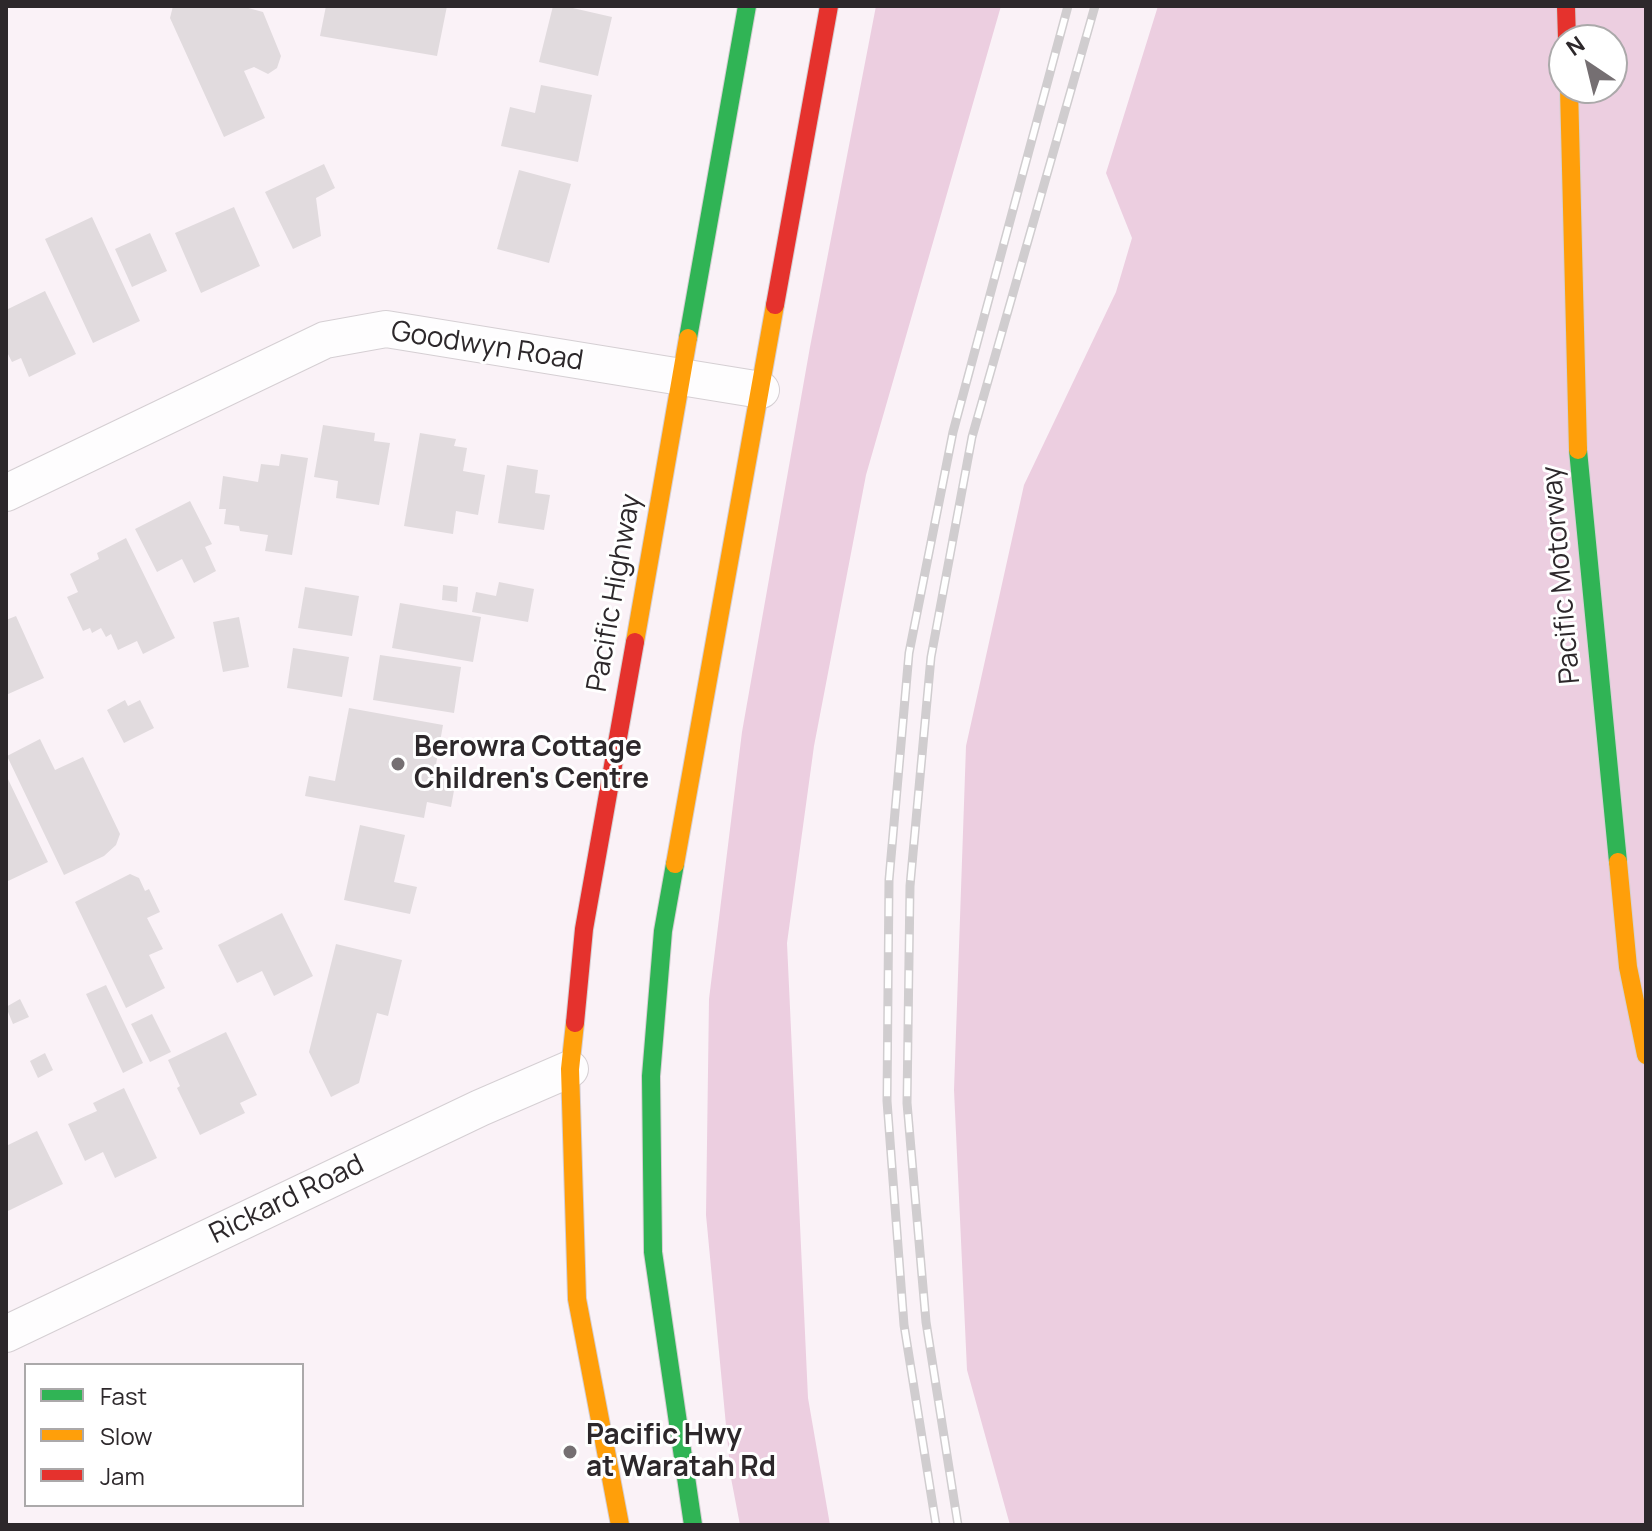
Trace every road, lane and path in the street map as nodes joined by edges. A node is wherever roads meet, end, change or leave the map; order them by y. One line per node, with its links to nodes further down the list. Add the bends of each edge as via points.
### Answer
1 (747, 6): 4 (main road, Pacific Highway)
2 (829, 6): 5 (main road)
3 (1569, 104): 7 (main road, Pacific Motorway, via 1579,473 1628,967)
4 (682, 378): 5 (street, Goodwyn Road); 6 (street, Goodwyn Road, via 386,329 325,340); 8 (main road, Pacific Highway, via 584,929)
5 (761, 390): 11 (main road, via 663,931 651,1076 653,1252)
6 (6, 493)
7 (1646, 1055)
8 (570, 1069): 9 (street, Rickard Road); 10 (main road, Pacific Highway, via 577,1299)
9 (6, 1334)
10 (620, 1525)
11 (693, 1525)

